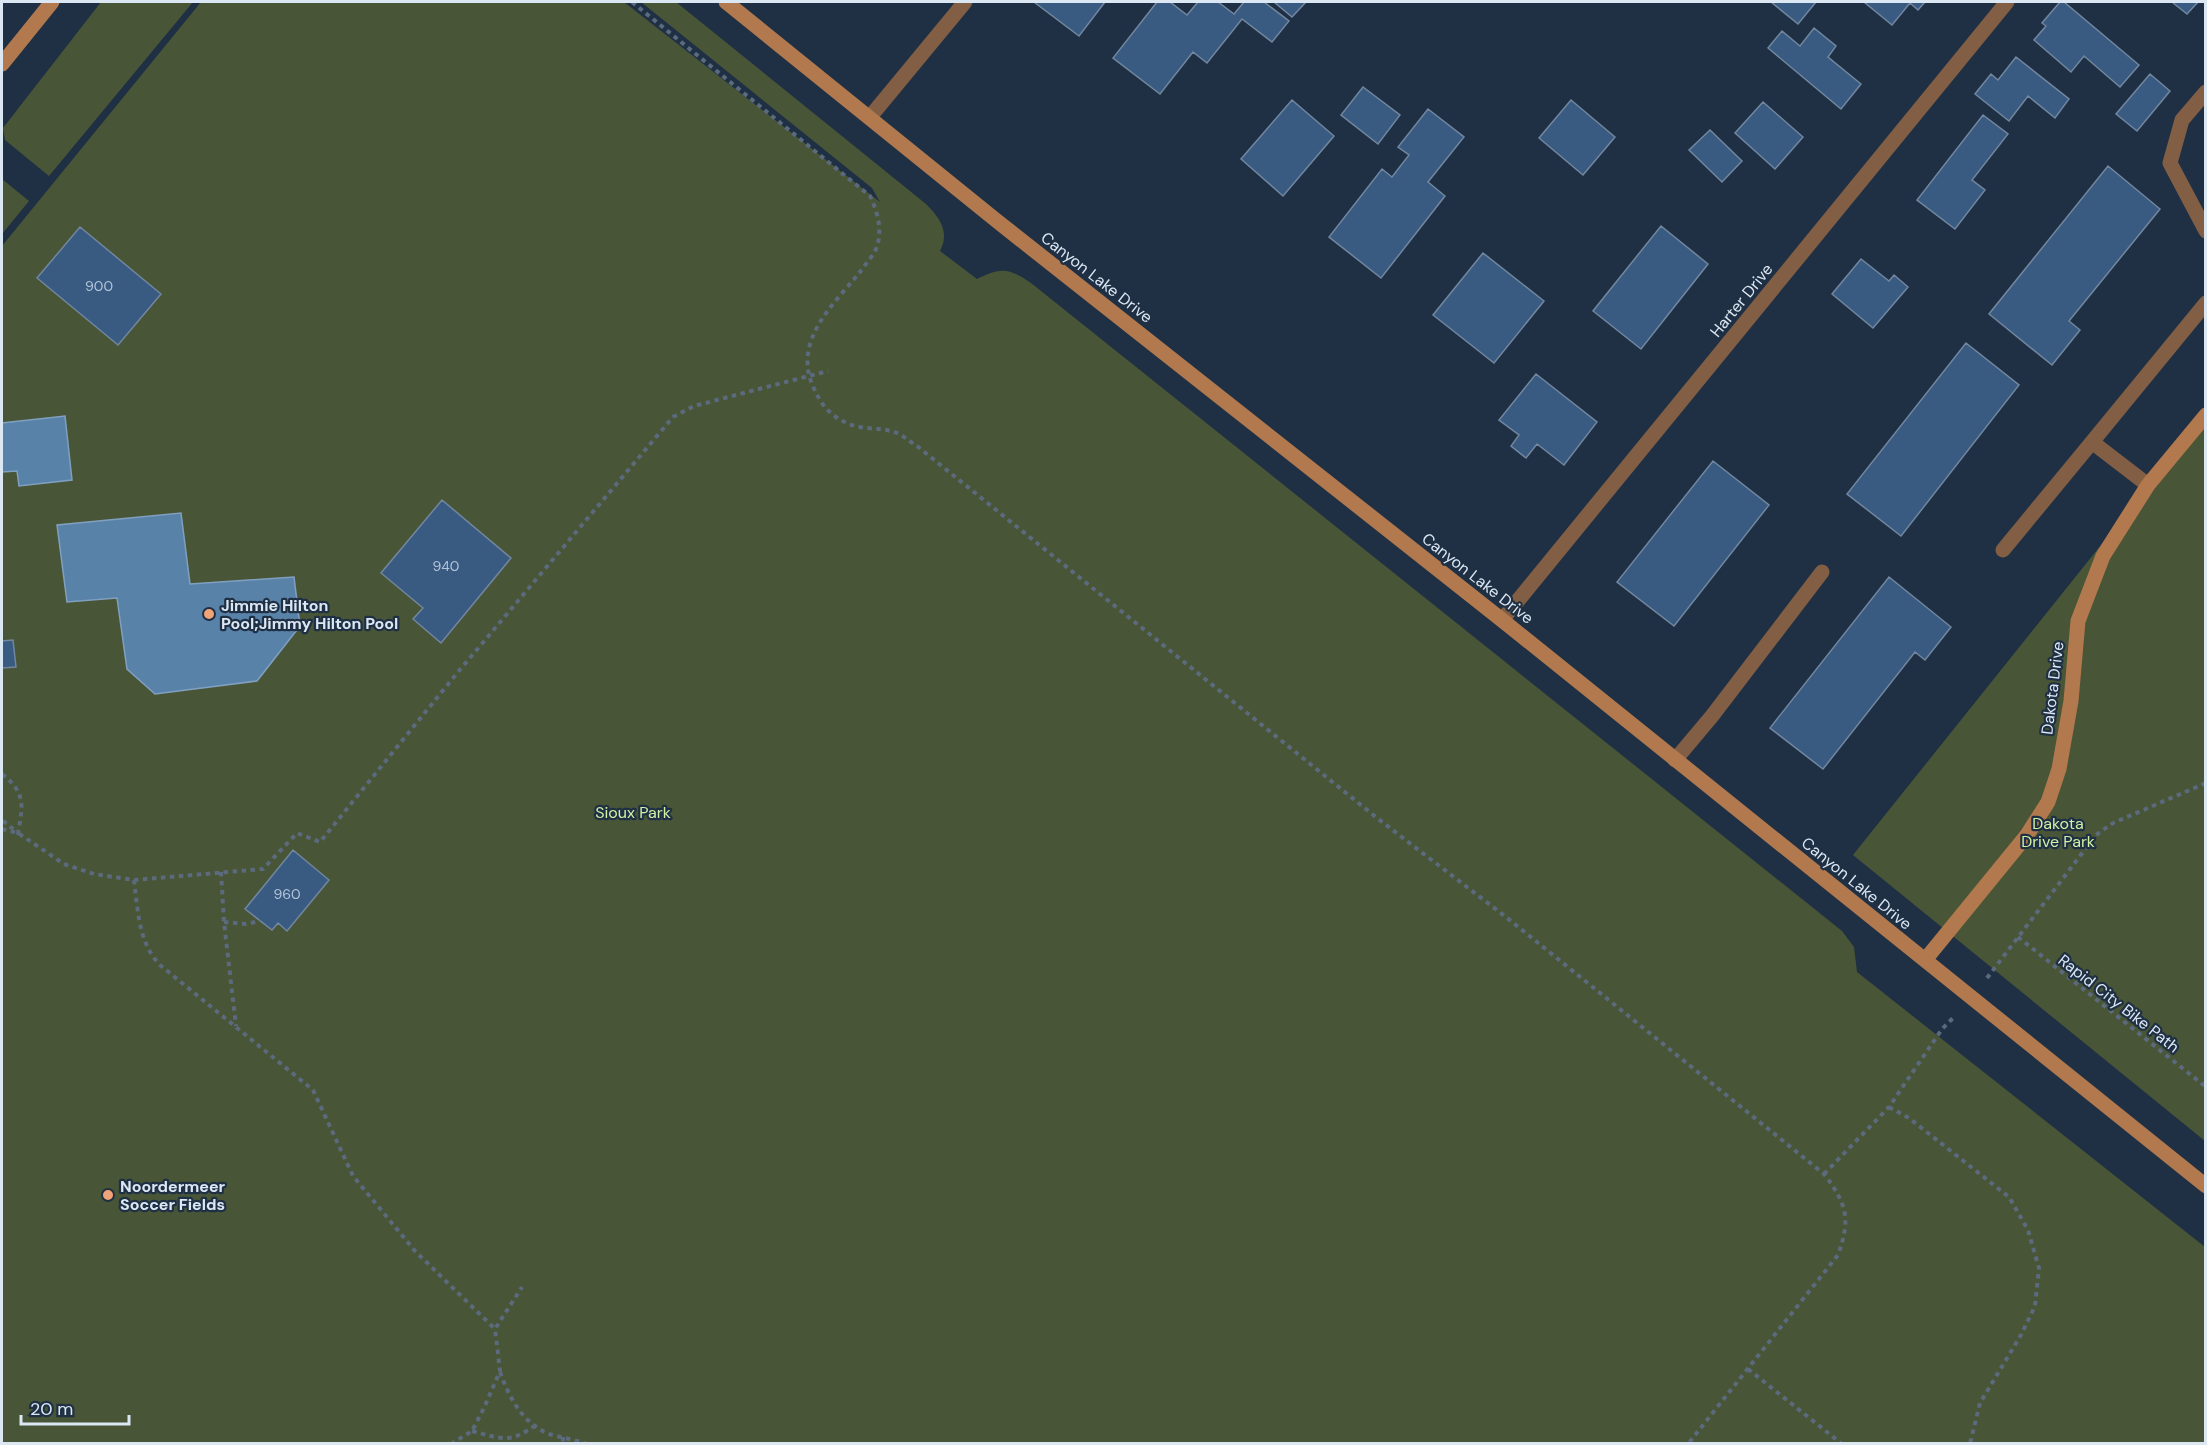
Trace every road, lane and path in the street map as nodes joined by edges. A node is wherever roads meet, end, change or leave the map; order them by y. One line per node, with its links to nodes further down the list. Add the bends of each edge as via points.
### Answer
1 (52, 2): 6 (street)
2 (632, 2): 12 (path, via 870,196 878,214 880,234 876,250 813,333 808,349)
3 (726, 2): 8 (street, Canyon Lake Drive)
4 (964, 2): 8 (street)
5 (2007, 2): 18 (street, Harter Drive)
6 (2, 64)
7 (2205, 92): 9 (street, via 2182,120 2170,163)
8 (870, 117): 18 (street, Canyon Lake Drive)
9 (2205, 231)
10 (2205, 303): 14 (street)
11 (828, 371): 12 (path)
12 (810, 377): 25 (path, via 694,406 672,417 320,842 297,833 263,869); 35 (path, via 819,399 834,417 856,428 897,433 917,446)
13 (2205, 415): 15 (street, Dakota Drive)
14 (2092, 441): 15 (street); 16 (street)
15 (2148, 485): 30 (street, Dakota Drive, via 2103,556 2078,621 2072,701 2048,802 2027,835)
16 (2003, 550)
17 (1822, 572): 19 (street)
18 (1502, 620): 19 (street, Canyon Lake Drive)
19 (1675, 760): 30 (street, Canyon Lake Drive)
20 (2, 774): 24 (path, via 13,783 23,803)
21 (2205, 783): 29 (path, via 2112,823 2096,835)
22 (2, 820): 24 (path)
23 (2, 829): 24 (path)
24 (18, 833): 26 (path, via 64,864 94,874)
25 (221, 872): 26 (path); 28 (path)
26 (134, 880): 32 (path, via 141,928 150,955)
27 (260, 921): 28 (path)
28 (224, 922): 32 (path)
29 (2018, 938): 31 (path); 33 (path, Rapid City Bike Path)
30 (1924, 960): 31 (street, Canyon Lake Drive)
31 (1972, 998): 34 (path, via 1942,1029); 36 (street, Canyon Lake Drive)
32 (236, 1027): 38 (path, via 313,1090 353,1176 415,1251)
33 (2205, 1086)
34 (1889, 1107): 35 (path); 50 (path, via 1909,1118 2009,1197 2028,1230 2039,1268 2035,1306 1980,1403)
35 (1824, 1174): 39 (path, via 1841,1195 1846,1220 1838,1255)
36 (2205, 1186)
37 (522, 1287): 38 (path)
38 (495, 1329): 40 (path)
39 (1748, 1369): 48 (path); 49 (path)
40 (500, 1371): 41 (path, via 508,1396 522,1415); 42 (path)
41 (536, 1425): 43 (path); 44 (path)
42 (472, 1431): 44 (path); 45 (path)
43 (563, 1437): 46 (path); 47 (path)
44 (504, 1442)
45 (452, 1443)
46 (563, 1443)
47 (586, 1443)
48 (1688, 1443)
49 (1842, 1443)
50 (1970, 1443)

